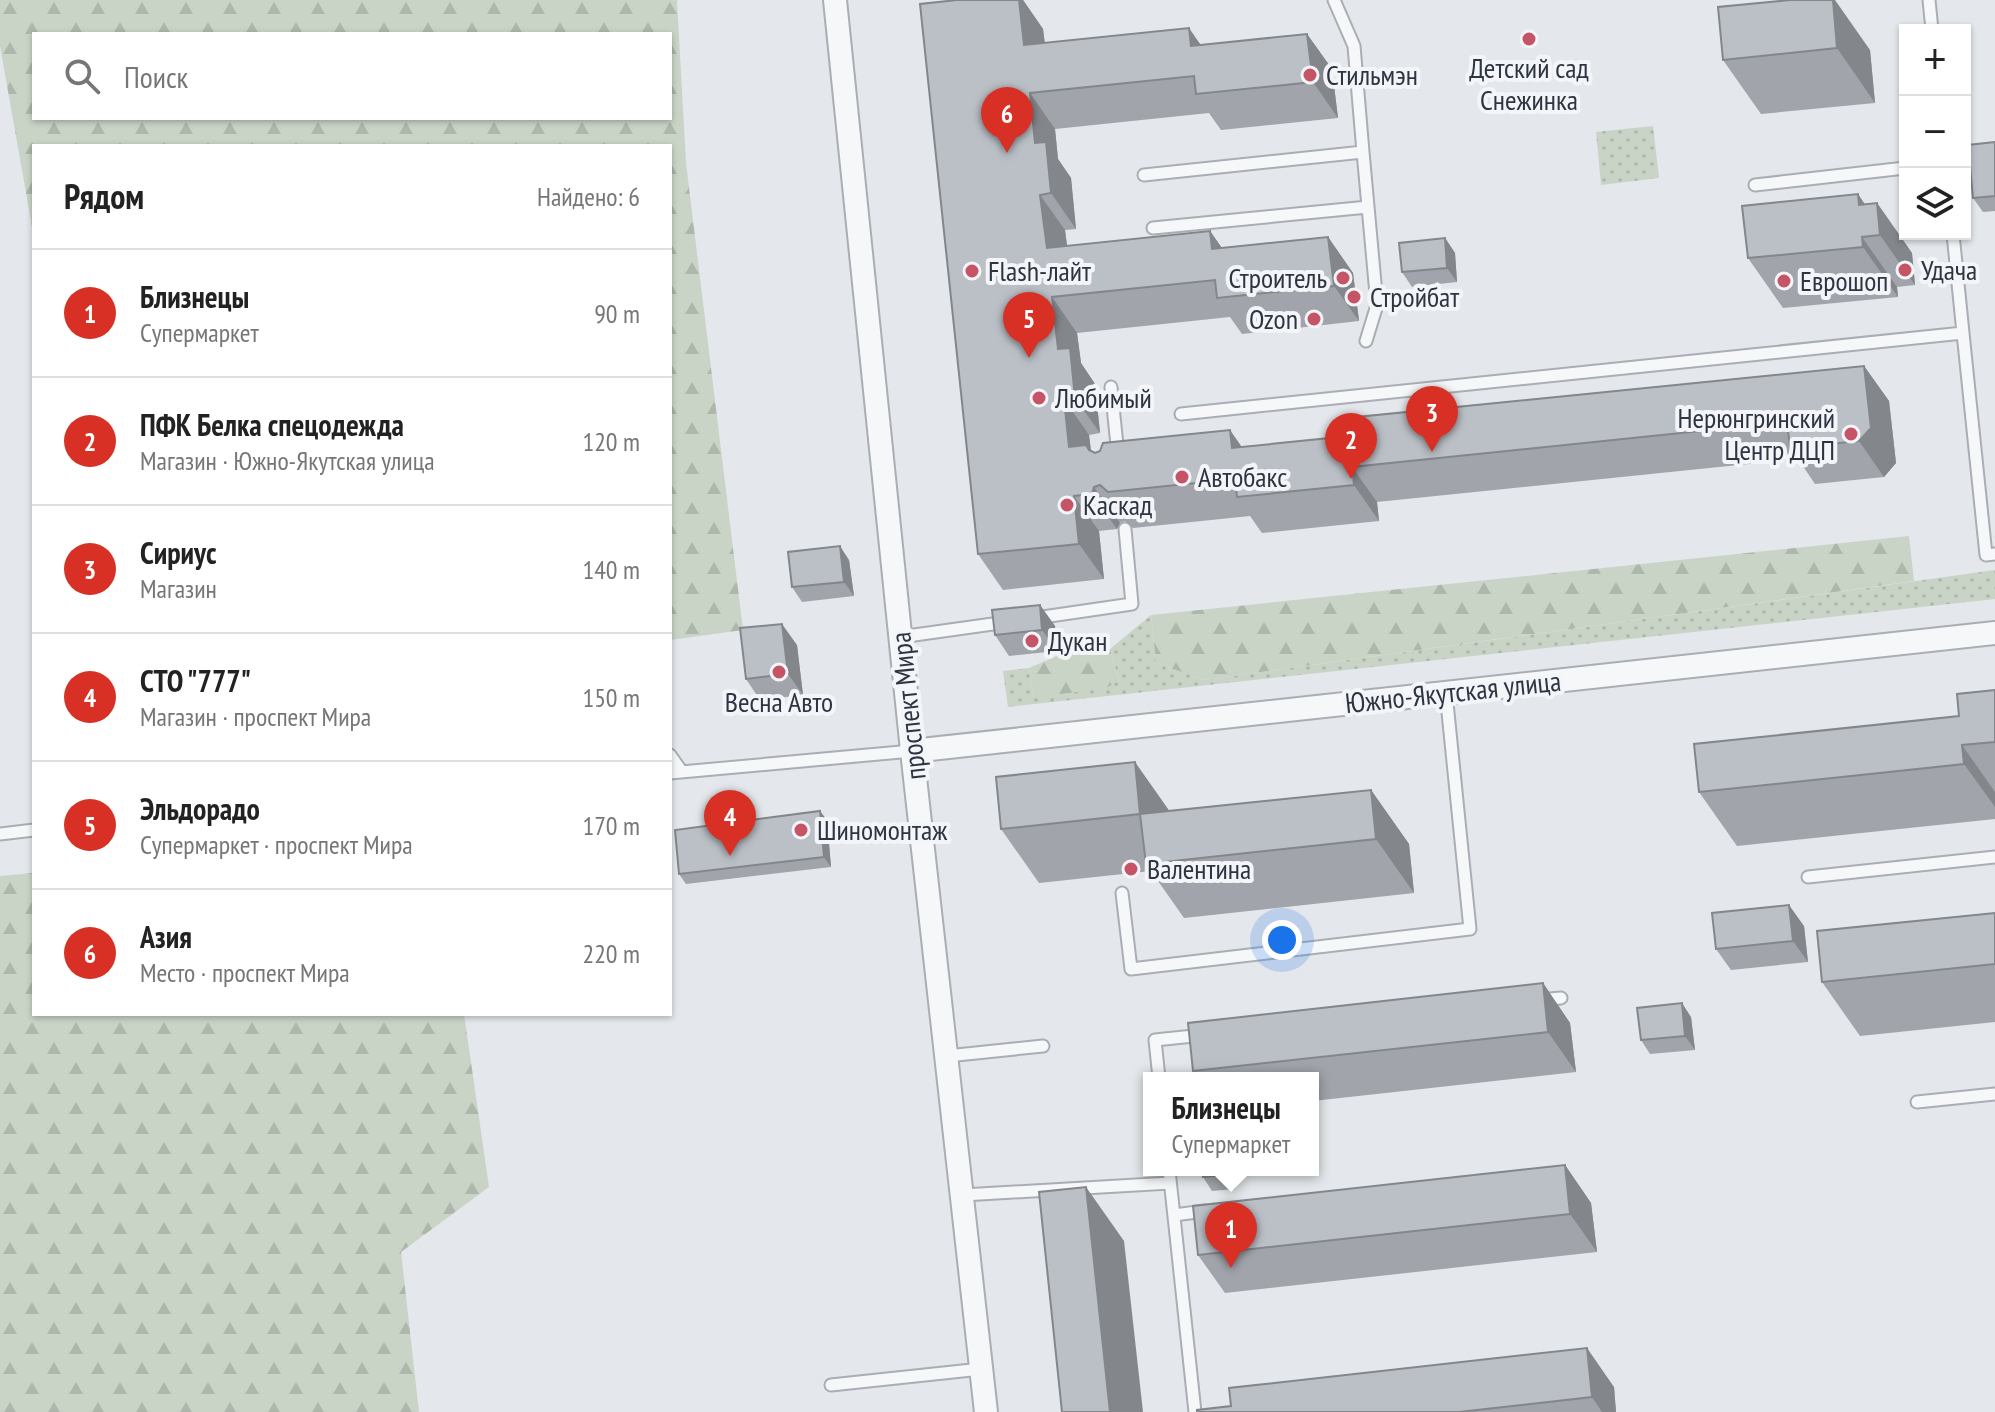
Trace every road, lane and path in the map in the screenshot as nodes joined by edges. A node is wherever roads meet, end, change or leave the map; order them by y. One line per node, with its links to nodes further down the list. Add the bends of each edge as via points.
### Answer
1 (835, 0): 20 (street, проспект Мира)
2 (1334, 0): 5 (lane, via 1354,46)
3 (1929, 0): 4 (lane)
4 (1931, 24)
5 (1363, 152): 7 (lane); 9 (lane)
6 (1899, 169): 8 (lane)
7 (1144, 175)
8 (1755, 185)
9 (1368, 207): 10 (lane); 13 (lane, via 1377,305)
10 (1153, 228)
11 (1954, 240): 12 (lane)
12 (1963, 333): 15 (lane); 18 (lane, via 1986,555)
13 (1366, 341)
14 (1111, 387): 16 (lane)
15 (1181, 414)
16 (1119, 464)
17 (1125, 529): 20 (lane, via 1132,604)
18 (1995, 554)
19 (1995, 633): 21 (street, Южно-Якутская улица)
20 (900, 637): 22 (street, проспект Мира)
21 (1446, 693): 22 (street, Южно-Якутская улица); 28 (lane, via 1470,929 1131,969)
22 (912, 751): 23 (lane); 33 (street, проспект Мира)
23 (676, 772)
24 (32, 830): 25 (lane)
25 (0, 834)
26 (1995, 857): 27 (lane)
27 (1808, 877)
28 (1122, 893)
29 (1561, 998): 30 (lane)
30 (1530, 1001)
31 (1216, 1034): 34 (lane, via 1155,1040)
32 (1043, 1046): 33 (lane)
33 (947, 1056): 39 (street, проспект Мира)
34 (1158, 1072)
35 (1995, 1094): 36 (lane)
36 (1917, 1102)
37 (1169, 1176): 38 (lane)
38 (1170, 1183): 39 (lane); 41 (lane)
39 (963, 1195): 42 (street, проспект Мира)
40 (1221, 1210): 41 (lane)
41 (1174, 1215): 45 (lane)
42 (981, 1369): 43 (lane); 44 (street, проспект Мира)
43 (831, 1385)
44 (986, 1412)
45 (1195, 1412)

